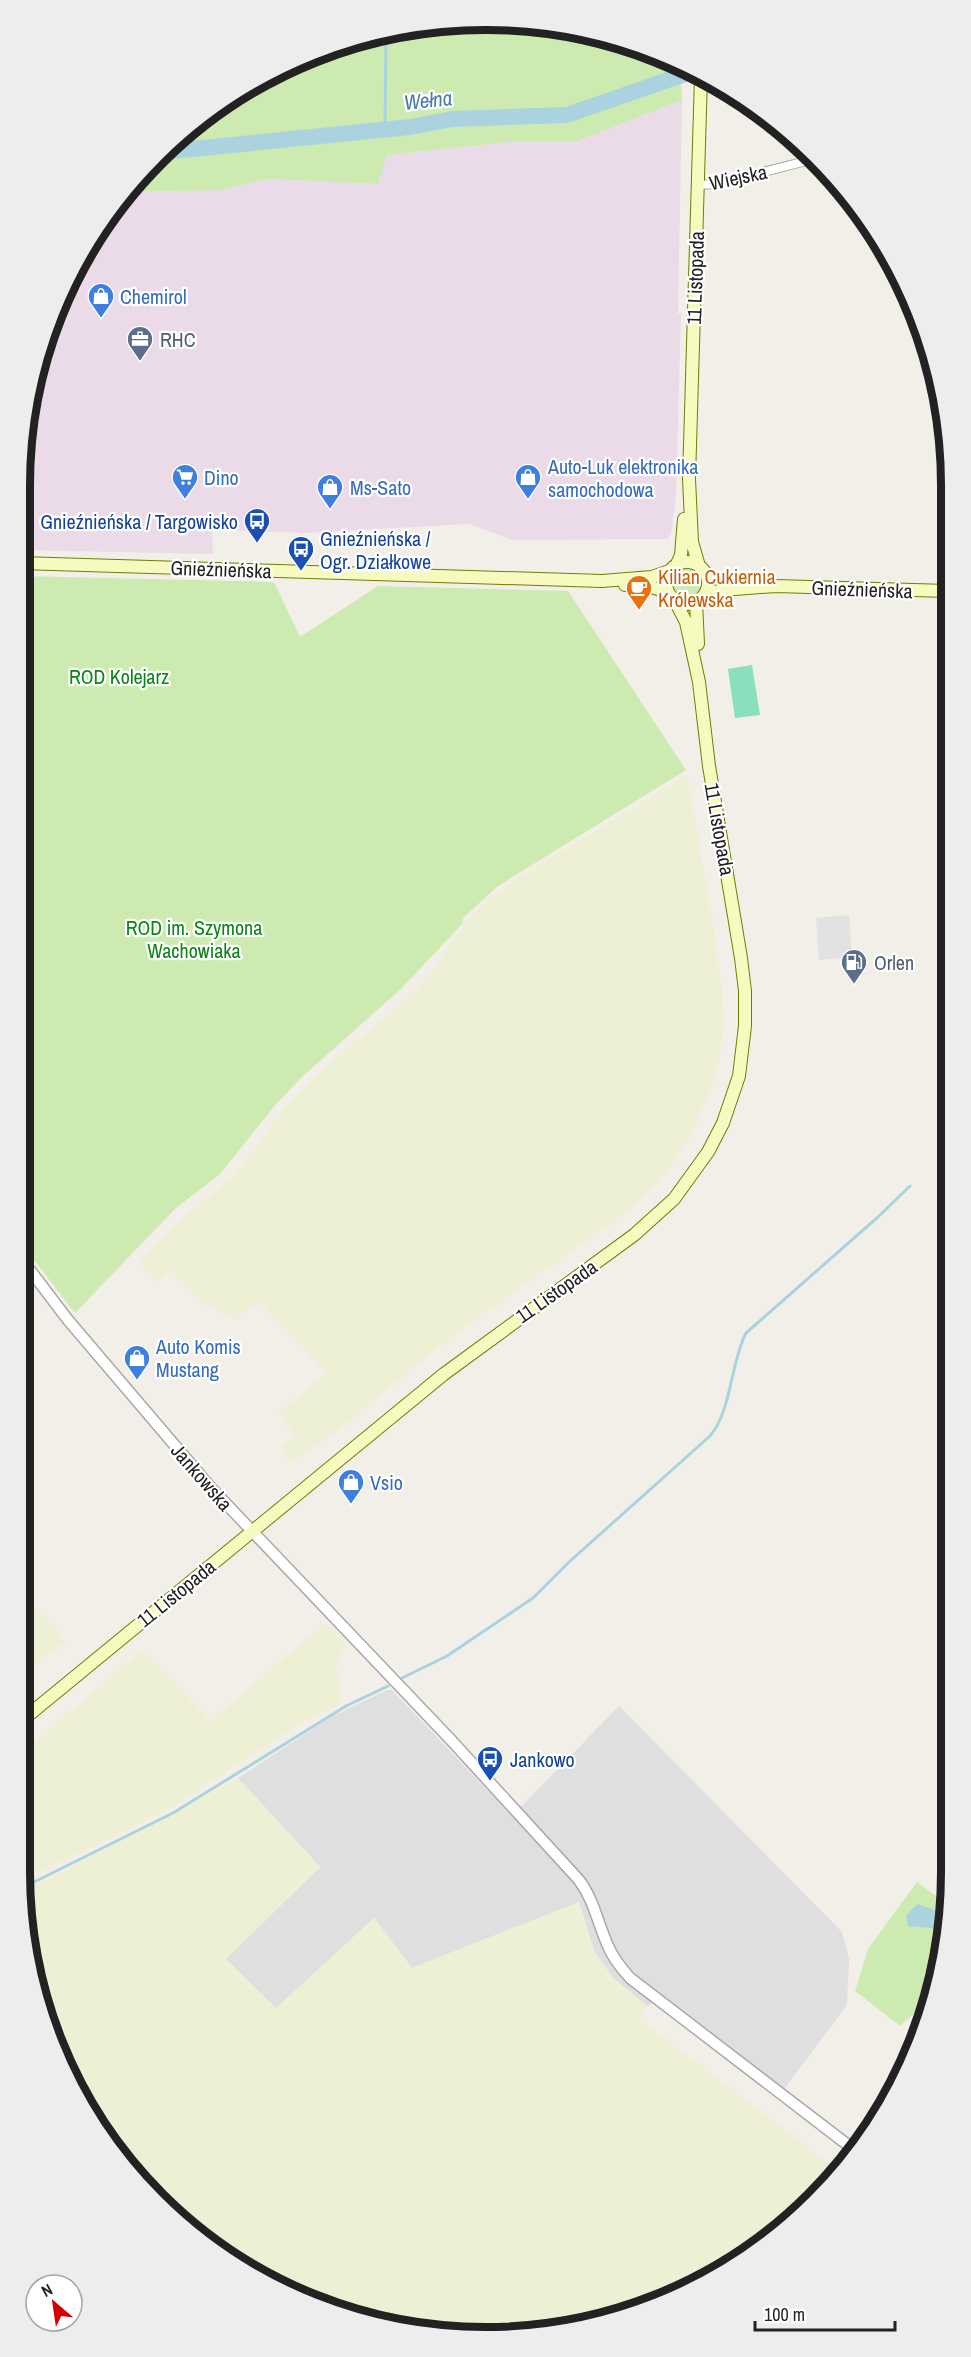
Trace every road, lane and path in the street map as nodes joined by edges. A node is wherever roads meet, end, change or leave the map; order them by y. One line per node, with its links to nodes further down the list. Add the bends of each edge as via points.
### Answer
1 (700, 84): 3 (main road, 11 Listopada)
2 (806, 161): 3 (street, Wiejska)
3 (698, 185): 4 (main road, 11 Listopada)
4 (689, 479): 6 (main road, 11 Listopada, via 683,545); 7 (main road, 11 Listopada, via 692,542)
5 (30, 563): 8 (main road, Gnieźnieńska)
6 (673, 568): 7 (main road, via 688,562); 8 (main road, Gnieźnieńska, via 652,577); 11 (main road, via 665,582)
7 (703, 570): 9 (main road, Gnieźnieńska, via 715,578); 12 (main road, via 708,585)
8 (602, 581): 11 (main road, Gnieźnieńska, via 652,587)
9 (775, 586): 10 (main road, Gnieźnieńska); 12 (main road, Gnieźnieńska, via 722,590)
10 (941, 591)
11 (671, 597): 12 (main road, via 686,604); 13 (main road, 11 Listopada, via 686,622)
12 (700, 599): 13 (main road, 11 Listopada)
13 (699, 682): 15 (main road, 11 Listopada, via 745,991 740,1067 716,1138 683,1189 649,1223 458,1362)
14 (30, 1269): 15 (street, Jankowska, via 125,1387)
15 (251, 1531): 16 (main road, 11 Listopada); 17 (street, Jankowska, via 579,1880 590,1897 607,1946 630,1978)
16 (30, 1714)
17 (849, 2146)

